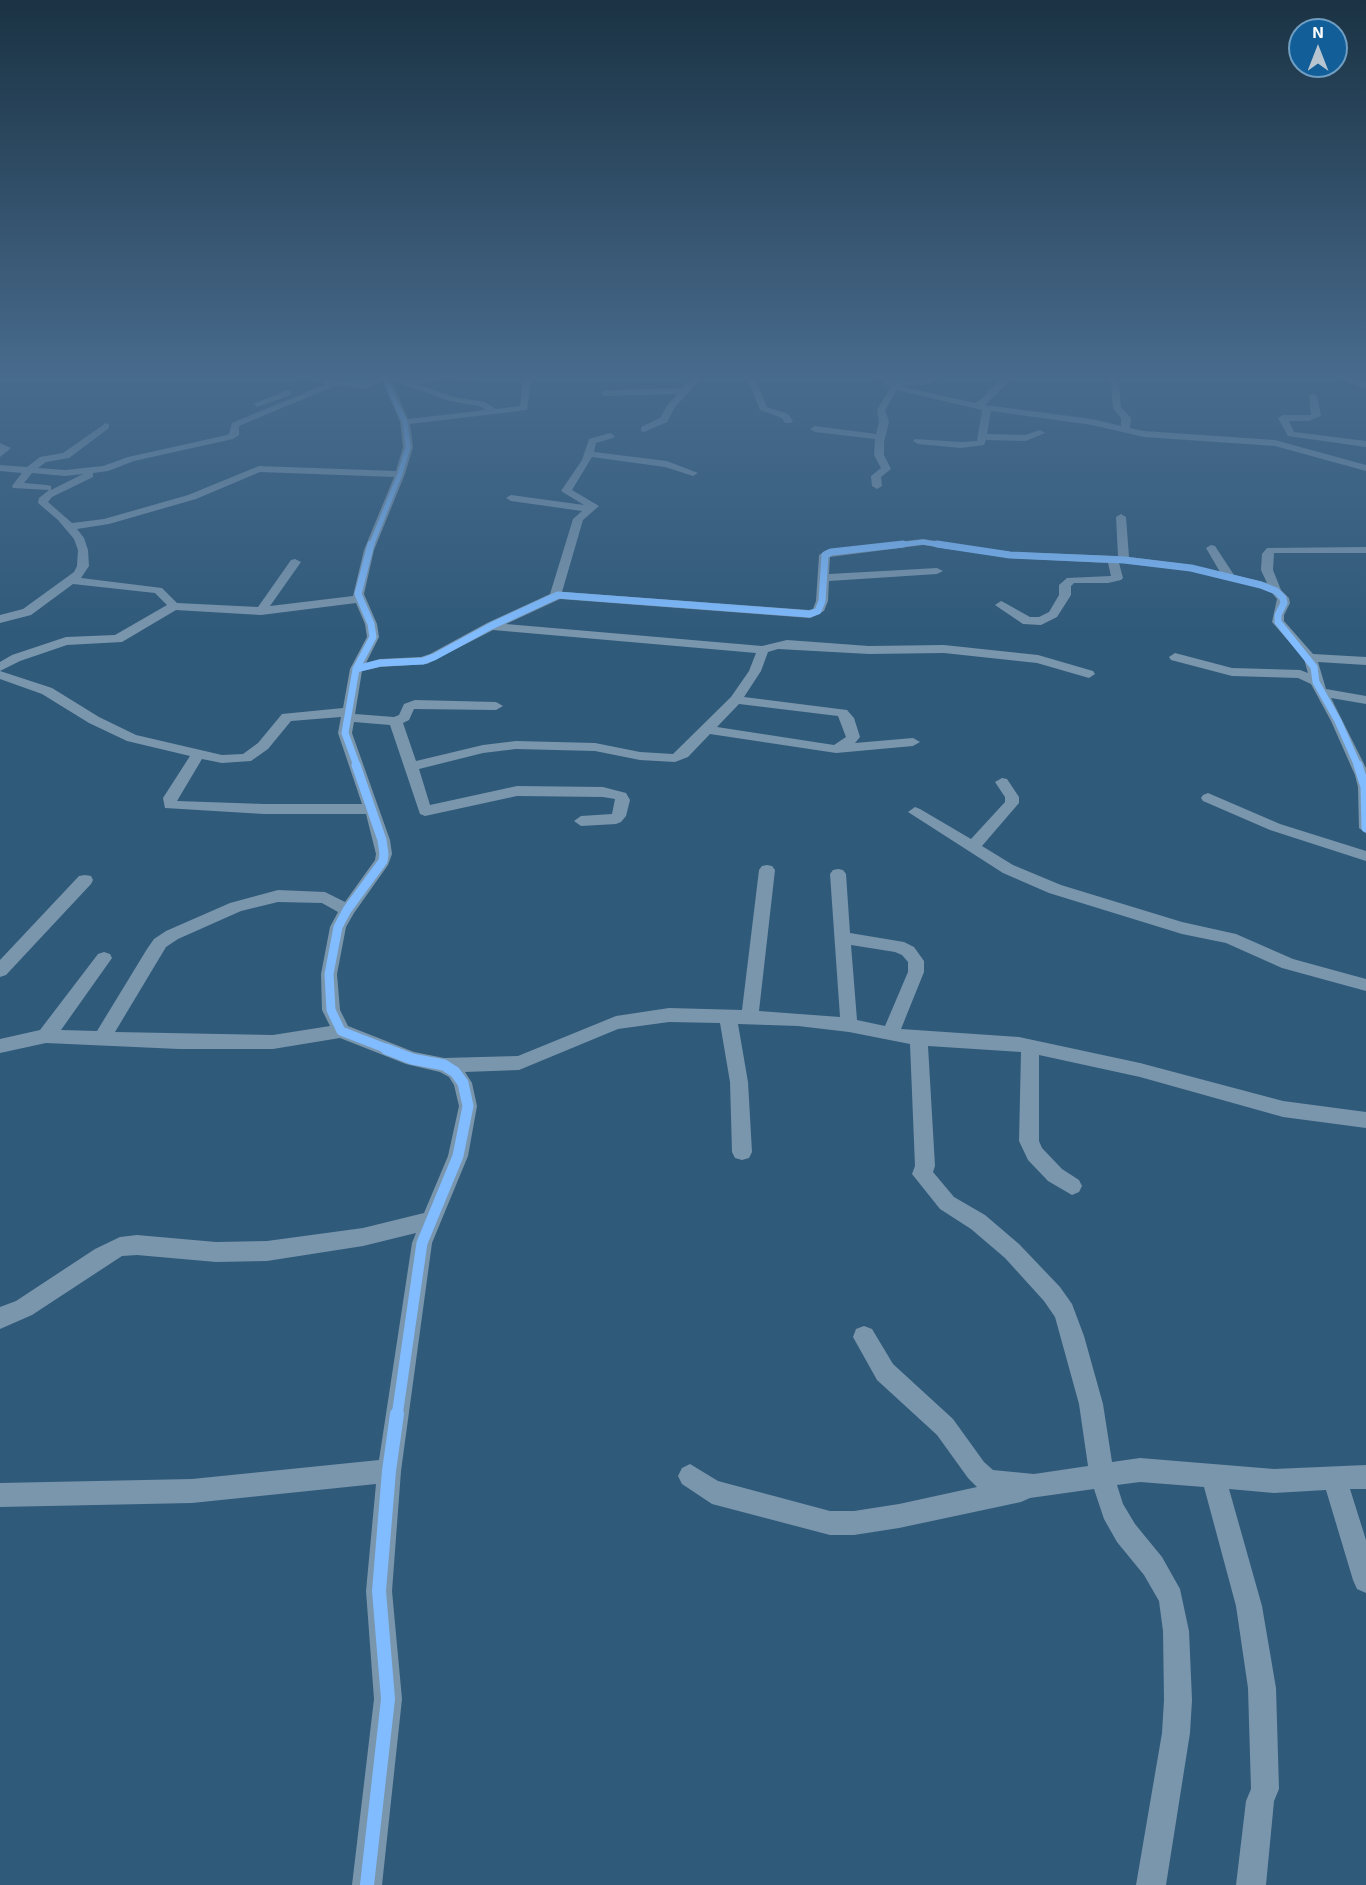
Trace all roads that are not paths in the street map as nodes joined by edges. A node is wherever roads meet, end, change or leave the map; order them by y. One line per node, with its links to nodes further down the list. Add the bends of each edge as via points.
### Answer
1 (41, 461): 10 (street)
2 (126, 461): 11 (street)
3 (404, 461): 14 (street)
4 (584, 461): 18 (street, via 566,493 593,504)
5 (643, 461): 13 (street)
6 (882, 461): 15 (street, via 886,469 876,476)
7 (1340, 461): 9 (street)
8 (0, 468): 10 (street)
9 (1366, 468)
10 (29, 470): 12 (street); 16 (street, via 17,486)
11 (98, 470): 12 (street); 16 (street)
12 (65, 473): 16 (street)
13 (693, 473)
14 (400, 474): 20 (street, via 259,469 192,497 105,522); 31 (street, via 369,550)
15 (877, 486)
16 (46, 493): 20 (street, via 43,503)
17 (511, 498): 18 (street, via 577,506)
18 (588, 511): 30 (street, via 576,524)
19 (1121, 517): 23 (street)
20 (70, 527): 28 (street, via 83,550 83,566)
21 (1211, 548): 26 (street)
22 (1366, 550): 29 (street, via 1271,550 1267,570)
23 (1119, 560): 26 (street); 27 (street, via 1010,555 918,542 827,553); 32 (street, via 1117,578 1071,580 1053,614 1041,621 1027,621)
24 (295, 562): 34 (street)
25 (937, 571): 27 (street)
26 (1228, 575): 29 (street)
27 (825, 578): 30 (street, via 818,610 810,614)
28 (71, 580): 33 (street, via 158,590); 35 (street, via 27,612)
29 (1276, 591): 39 (street, via 1284,603 1278,622)
30 (555, 596): 36 (street)
31 (360, 599): 34 (street); 42 (street, via 373,637)
32 (1001, 605)
33 (174, 606): 34 (street); 41 (street, via 118,639 66,641)
34 (261, 611)
35 (0, 619)
36 (491, 626): 37 (street); 42 (street, via 423,662 380,663)
37 (763, 650): 43 (street, via 787,644 862,650 944,649 1038,659); 46 (street)
38 (1175, 657): 45 (street, via 1232,672 1300,674)
39 (1309, 658): 40 (street); 45 (street)
40 (1366, 661)
41 (0, 667)
42 (356, 669): 49 (street)
43 (1089, 674)
44 (0, 675): 56 (street, via 47,691 132,738)
45 (1318, 687): 47 (street); 53 (street)
46 (736, 700): 51 (street); 55 (street, via 842,713 853,737)
47 (1366, 700)
48 (496, 706): 50 (street, via 415,704)
49 (347, 715): 50 (street); 56 (street, via 287,717 263,746 246,758); 60 (street, via 345,733)
50 (396, 721): 57 (street)
51 (707, 730): 55 (street); 57 (street, via 683,754 667,759 595,747 516,745)
52 (913, 742): 55 (street)
53 (1348, 744): 54 (street); 63 (street, via 1365,787)
54 (1366, 745)
55 (836, 749)
56 (198, 754): 60 (street, via 170,798 170,805)
57 (410, 767): 62 (street, via 425,811 517,791 603,792 624,800 616,819)
58 (1002, 782): 64 (street, via 1012,803)
59 (1208, 798): 65 (street, via 1275,827)
60 (371, 809): 69 (street, via 382,840 383,861)
61 (915, 812): 64 (street)
62 (580, 820)
63 (1366, 828)
64 (972, 847): 73 (street, via 1008,869 1055,889 1182,928 1230,938 1288,964)
65 (1366, 856)
66 (767, 870): 74 (street)
67 (838, 874): 70 (street)
68 (85, 880): 72 (street)
69 (347, 910): 77 (street, via 338,927 329,974 331,1010); 80 (street, via 325,898 278,896 236,907 172,935 153,953)
70 (842, 938): 76 (street); 78 (street, via 898,946 916,961 916,972)
71 (104, 958): 79 (street)
72 (0, 971)
73 (1366, 985)
74 (750, 1016): 75 (street); 76 (street)
75 (728, 1017): 84 (street, via 639,1018 616,1023 519,1063); 86 (street, via 739,1082)
76 (849, 1025): 78 (street)
77 (341, 1031): 80 (street, via 273,1042); 84 (street, via 412,1059)
78 (890, 1034): 81 (street)
79 (46, 1036): 80 (street); 82 (street)
80 (103, 1037)
81 (919, 1038): 83 (street); 93 (street, via 925,1166 922,1174 947,1203 978,1222 1012,1251 1064,1311 1091,1404)
82 (0, 1046)
83 (1030, 1046): 85 (street, via 1140,1070 1283,1109); 87 (street, via 1029,1141 1035,1154 1055,1175)
84 (444, 1065): 88 (street, via 463,1083 468,1106 458,1156)
85 (1366, 1120)
86 (742, 1152)
87 (1072, 1186)
88 (432, 1220): 89 (street, via 363,1237 267,1251 120,1247 24,1308); 91 (street, via 422,1243)
89 (0, 1318)
90 (864, 1338): 97 (street, via 885,1372 945,1427 987,1480)
91 (389, 1471): 98 (street, via 192,1491); 100 (street, via 378,1591 387,1725)
92 (690, 1476): 97 (street, via 712,1492 830,1523 899,1516)
93 (1102, 1476): 96 (street, via 1140,1470); 97 (street); 101 (street, via 1117,1521 1168,1590 1176,1631 1176,1733)
94 (1334, 1477): 95 (street); 96 (street, via 1274,1481); 99 (street)
95 (1366, 1477)
96 (1214, 1478): 102 (street, via 1249,1606 1262,1688 1265,1789 1260,1801)
97 (1034, 1486)
98 (0, 1495)
99 (1366, 1580)
100 (367, 1885)
101 (1151, 1885)
102 (1251, 1885)

